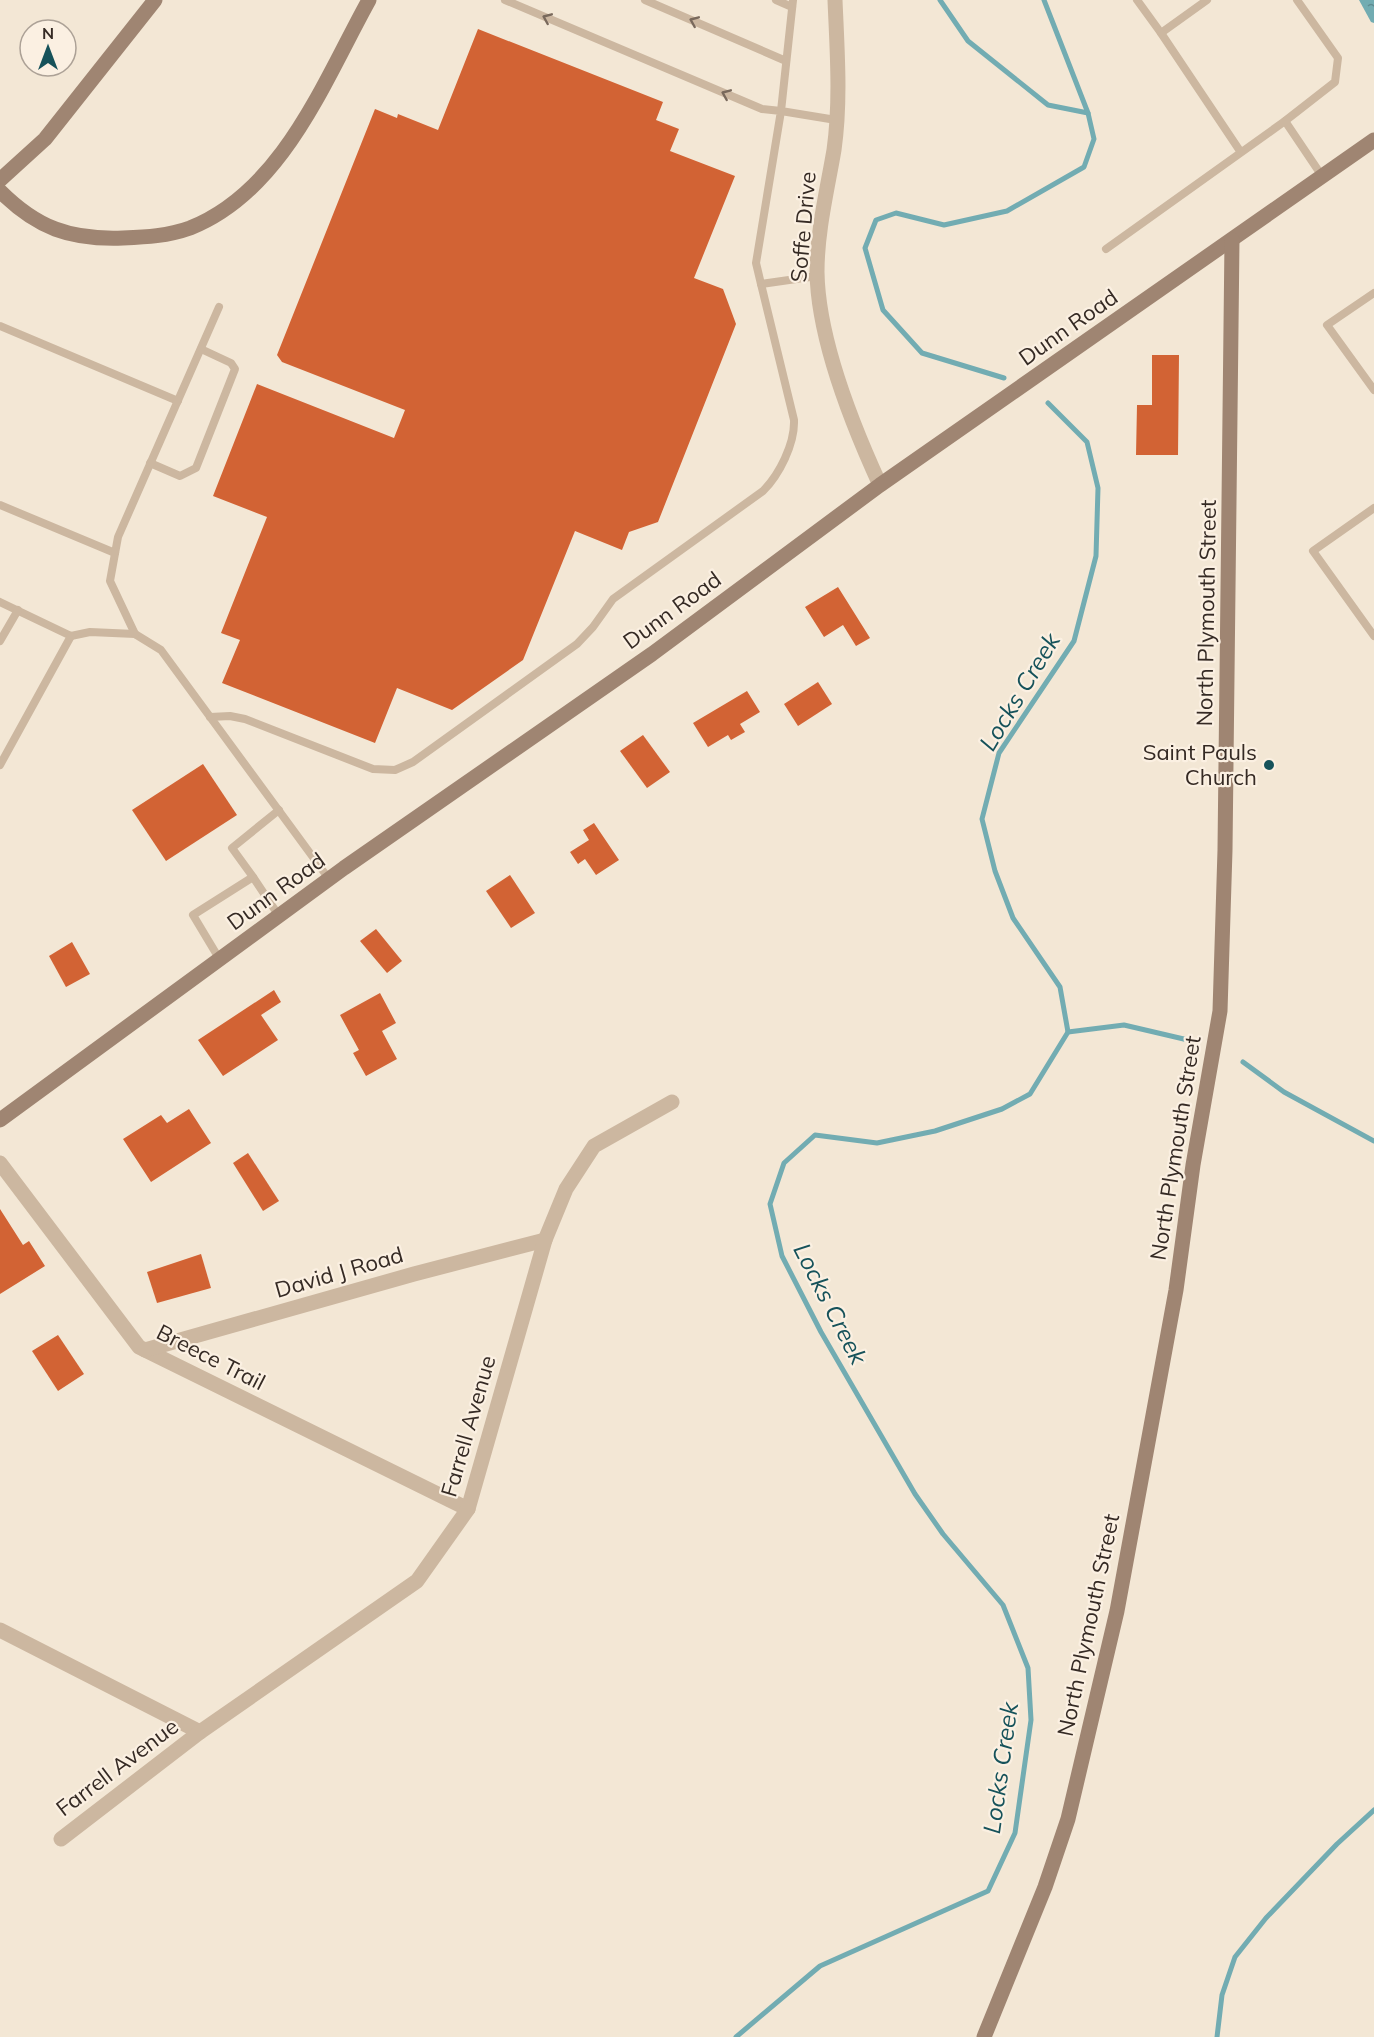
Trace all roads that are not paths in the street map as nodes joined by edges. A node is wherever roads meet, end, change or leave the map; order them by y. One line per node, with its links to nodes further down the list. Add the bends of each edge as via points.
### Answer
1 (155, 0): 19 (main road, via 45,139)
2 (369, 0): 20 (main road, via 303,123 267,170 235,204 190,228 160,236 100,238 63,232 35,222)
3 (505, 0): 13 (lane, one-way to 3, via 762,110)
4 (645, 0): 12 (lane, one-way to 4)
5 (776, 0): 10 (lane)
6 (835, 0): 14 (street, Soffe Drive)
7 (1137, 0): 11 (lane)
8 (1207, 0): 11 (lane)
9 (1297, 0): 15 (lane, via 1338,58 1335,82)
10 (793, 4): 12 (lane)
11 (1161, 33): 17 (lane)
12 (786, 61): 13 (lane)
13 (781, 111): 14 (lane); 24 (lane, via 756,263)
14 (836, 120): 23 (street, Soffe Drive)
15 (1285, 121): 17 (lane); 18 (lane)
16 (1374, 140): 18 (main road, Dunn Road)
17 (1240, 151): 22 (lane)
18 (1322, 176): 21 (main road, Dunn Road)
19 (0, 180)
20 (0, 191)
21 (1232, 240): 32 (main road, Dunn Road); 58 (main road, North Plymouth Street, via 1220,1011 1176,1290 1117,1611 1068,1819)
22 (1106, 249)
23 (817, 276): 24 (lane); 32 (street, Soffe Drive, via 836,370 857,435)
24 (761, 284): 42 (lane, via 794,420 777,475 763,491 613,599 577,644 413,762 395,770 374,769 245,719)
25 (1374, 292): 29 (lane, via 1328,325)
26 (219, 307): 28 (lane)
27 (0, 326): 30 (lane)
28 (201, 350): 30 (lane); 31 (lane, via 231,363 235,369 196,468 180,476)
29 (1374, 390)
30 (178, 401): 31 (lane)
31 (150, 463): 35 (lane, via 118,537)
32 (880, 485): 46 (main road, Dunn Road, via 652,654)
33 (0, 505): 35 (lane)
34 (1374, 508): 40 (lane, via 1313,551)
35 (115, 553): 38 (lane, via 110,581)
36 (0, 602): 37 (lane)
37 (18, 610): 39 (lane); 41 (lane)
38 (135, 634): 39 (lane, via 90,632); 42 (lane, via 161,650)
39 (71, 636): 43 (lane)
40 (1374, 636)
41 (0, 641)
42 (210, 717): 44 (lane)
43 (0, 765)
44 (279, 810): 45 (lane, via 232,848); 46 (lane)
45 (253, 877): 47 (lane); 48 (lane, via 193,915)
46 (329, 879): 47 (main road, Dunn Road)
47 (279, 916): 48 (main road, Dunn Road)
48 (220, 960): 50 (main road, Dunn Road)
49 (672, 1102): 52 (street, Farrell Avenue, via 594,1146 566,1188)
50 (0, 1120)
51 (0, 1163): 53 (street, Breece Trail)
52 (545, 1240): 53 (street, David J Road); 54 (street, Farrell Avenue)
53 (145, 1350): 54 (street, Breece Trail)
54 (468, 1509): 56 (street, Farrell Avenue, via 417,1581)
55 (0, 1630): 56 (street, Farrell Avenue)
56 (200, 1732): 57 (street, Farrell Avenue)
57 (61, 1839)
58 (984, 2037)

